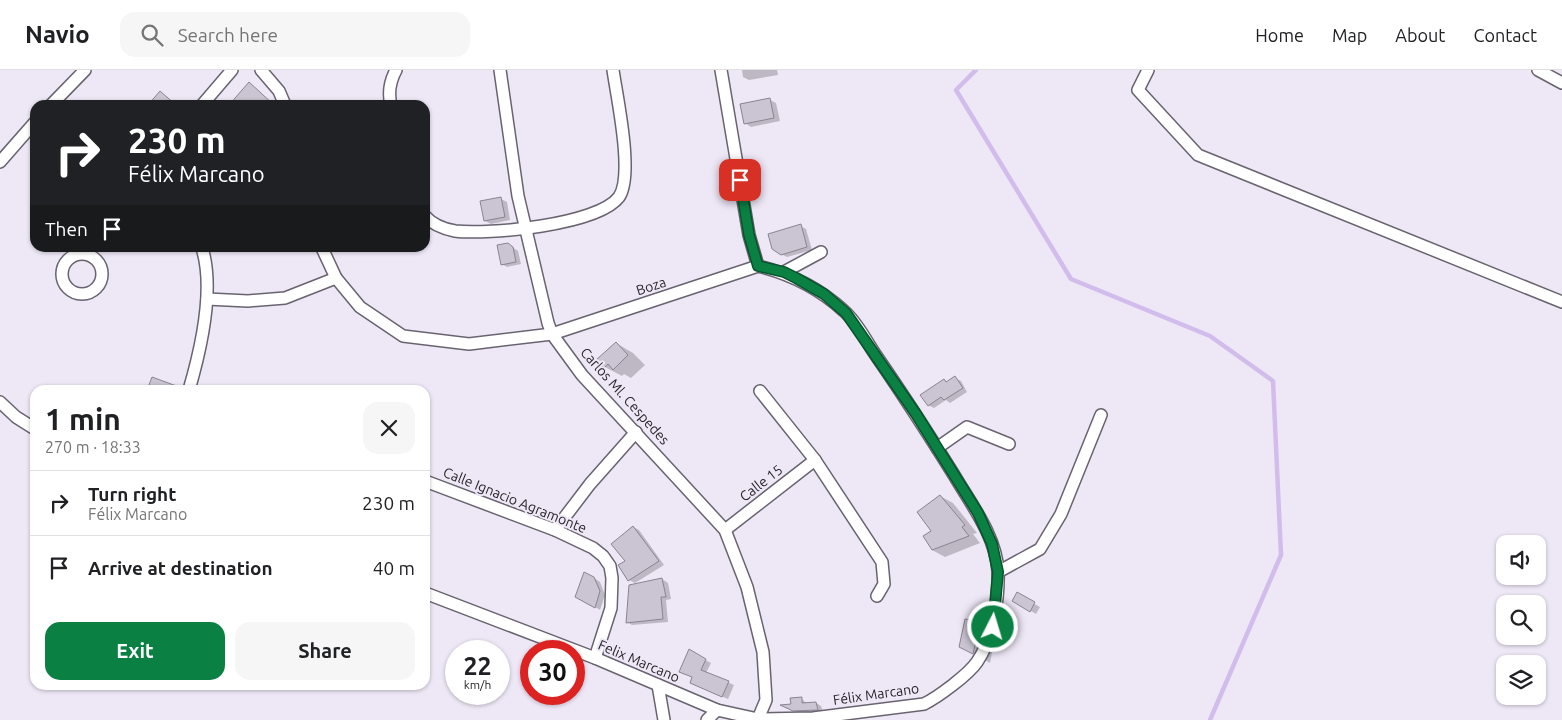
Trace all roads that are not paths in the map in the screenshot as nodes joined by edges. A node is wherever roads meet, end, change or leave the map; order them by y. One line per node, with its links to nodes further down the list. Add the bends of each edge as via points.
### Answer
1 (85, 70): 11 (street)
2 (232, 70): 12 (street)
3 (261, 70): 13 (street)
4 (396, 70): 14 (street, via 391,78)
5 (500, 70): 18 (street, Carlos Ml. Cespedes)
6 (613, 70): 18 (street, via 626,173 618,197 596,212 562,223)
7 (721, 70): 22 (street, via 749,235)
8 (1148, 70): 26 (street, via 1138,90 1198,155)
9 (1538, 70): 10 (street)
10 (1562, 83)
11 (56, 100)
12 (206, 100)
13 (283, 100)
14 (390, 100)
15 (30, 128): 16 (street)
16 (0, 162)
17 (430, 220): 18 (street, via 454,231)
18 (525, 228): 27 (street, Carlos Ml. Cespedes)
19 (202, 252): 25 (street)
20 (324, 252): 24 (street, Boza)
21 (822, 252): 23 (street)
22 (758, 266): 23 (street, Félix Marcano); 27 (street, Boza)
23 (784, 272): 35 (street, Félix Marcano, via 824,294 846,313)
24 (336, 278): 25 (street, via 285,298 248,301); 27 (street, Boza, via 360,308 403,336 469,344)
25 (207, 299): 28 (street, via 202,339)
26 (1562, 302)
27 (552, 334): 33 (street, Carlos Ml. Cespedes, via 582,375)
28 (190, 385)
29 (760, 391): 36 (street)
30 (0, 402): 32 (street)
31 (1101, 415): 40 (street, via 1061,514 1040,549)
32 (30, 426)
33 (636, 432): 38 (street); 39 (street, Carlos Ml. Cespedes)
34 (1009, 444): 35 (street, via 967,427)
35 (937, 448): 40 (street, Félix Marcano, via 978,513 992,544)
36 (815, 460): 39 (street, Calle 15); 42 (street, via 882,562 884,584)
37 (430, 483): 38 (street, Calle Ignacio Agramonte)
38 (555, 530): 43 (street, Calle Ignacio Agramonte, via 593,548 610,566 611,608)
39 (726, 530): 48 (street, Carlos Ml. Cespedes, via 747,587 763,652 766,700)
40 (998, 572): 48 (street, Félix Marcano, via 993,627 977,662 937,698 924,704 822,717)
41 (430, 595): 43 (street, Felix Marcano)
42 (877, 596)
43 (595, 658): 44 (street, Felix Marcano)
44 (658, 685): 45 (street, Felix Marcano); 46 (street)
45 (717, 710): 47 (street); 48 (street, Felix Marcano)
46 (664, 720)
47 (708, 720)
48 (758, 720)

